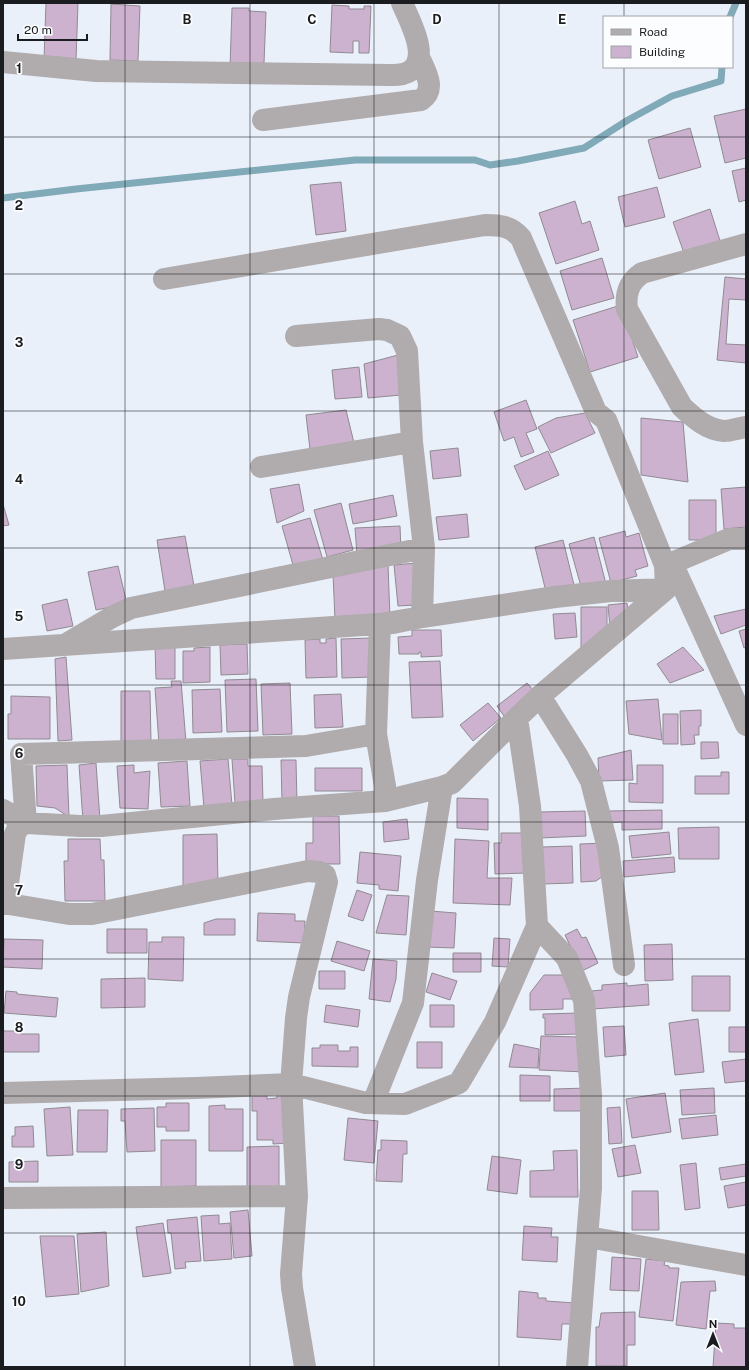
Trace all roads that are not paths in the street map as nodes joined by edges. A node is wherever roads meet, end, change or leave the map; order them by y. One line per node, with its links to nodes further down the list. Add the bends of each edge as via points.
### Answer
1 (402, 3): 2 (street, via 420,48)
2 (419, 57): 3 (street, via 414,69 403,74 390,75 96,71); 4 (street, via 430,86 428,94 421,100)
3 (3, 62)
4 (263, 120)
5 (746, 244): 8 (street, via 642,273 630,283 626,301 627,309 682,407 706,426 715,429 725,431)
6 (164, 279): 13 (street, via 485,225 511,229 521,238 596,412 606,420)
7 (296, 336): 9 (street, via 379,329 400,336 407,351)
8 (746, 427)
9 (412, 442): 10 (street); 12 (street)
10 (261, 467)
11 (746, 539): 13 (street, via 728,539)
12 (424, 548): 15 (street); 17 (street, via 131,608)
13 (669, 564): 14 (street); 21 (street)
14 (666, 589): 15 (street, via 604,591); 19 (street)
15 (422, 617): 16 (street)
16 (380, 624): 17 (street); 22 (street)
17 (65, 644): 18 (street)
18 (3, 648)
19 (540, 696): 20 (street); 29 (street, via 591,781 608,848)
20 (517, 718): 23 (street, via 452,782); 28 (street, via 530,806)
21 (746, 725)
22 (376, 734): 24 (street); 26 (street, via 306,746 21,754)
23 (442, 787): 24 (street); 32 (street, via 427,880 412,1003)
24 (385, 801): 26 (street, via 101,826)
25 (3, 810): 26 (street)
26 (26, 823): 27 (street, via 21,825 15,834)
27 (4, 904): 30 (street, via 69,914 92,914 308,871 322,873 327,882 299,997)
28 (537, 926): 32 (street, via 495,1022 459,1083 405,1104); 35 (street, via 567,958 584,1000 591,1095)
29 (624, 965)
30 (291, 1084): 31 (street); 32 (street); 33 (street)
31 (3, 1093)
32 (373, 1103)
33 (297, 1196): 34 (street); 37 (street, via 291,1274)
34 (3, 1198)
35 (588, 1237): 36 (street); 38 (street)
36 (746, 1265)
37 (305, 1367)
38 (578, 1367)

